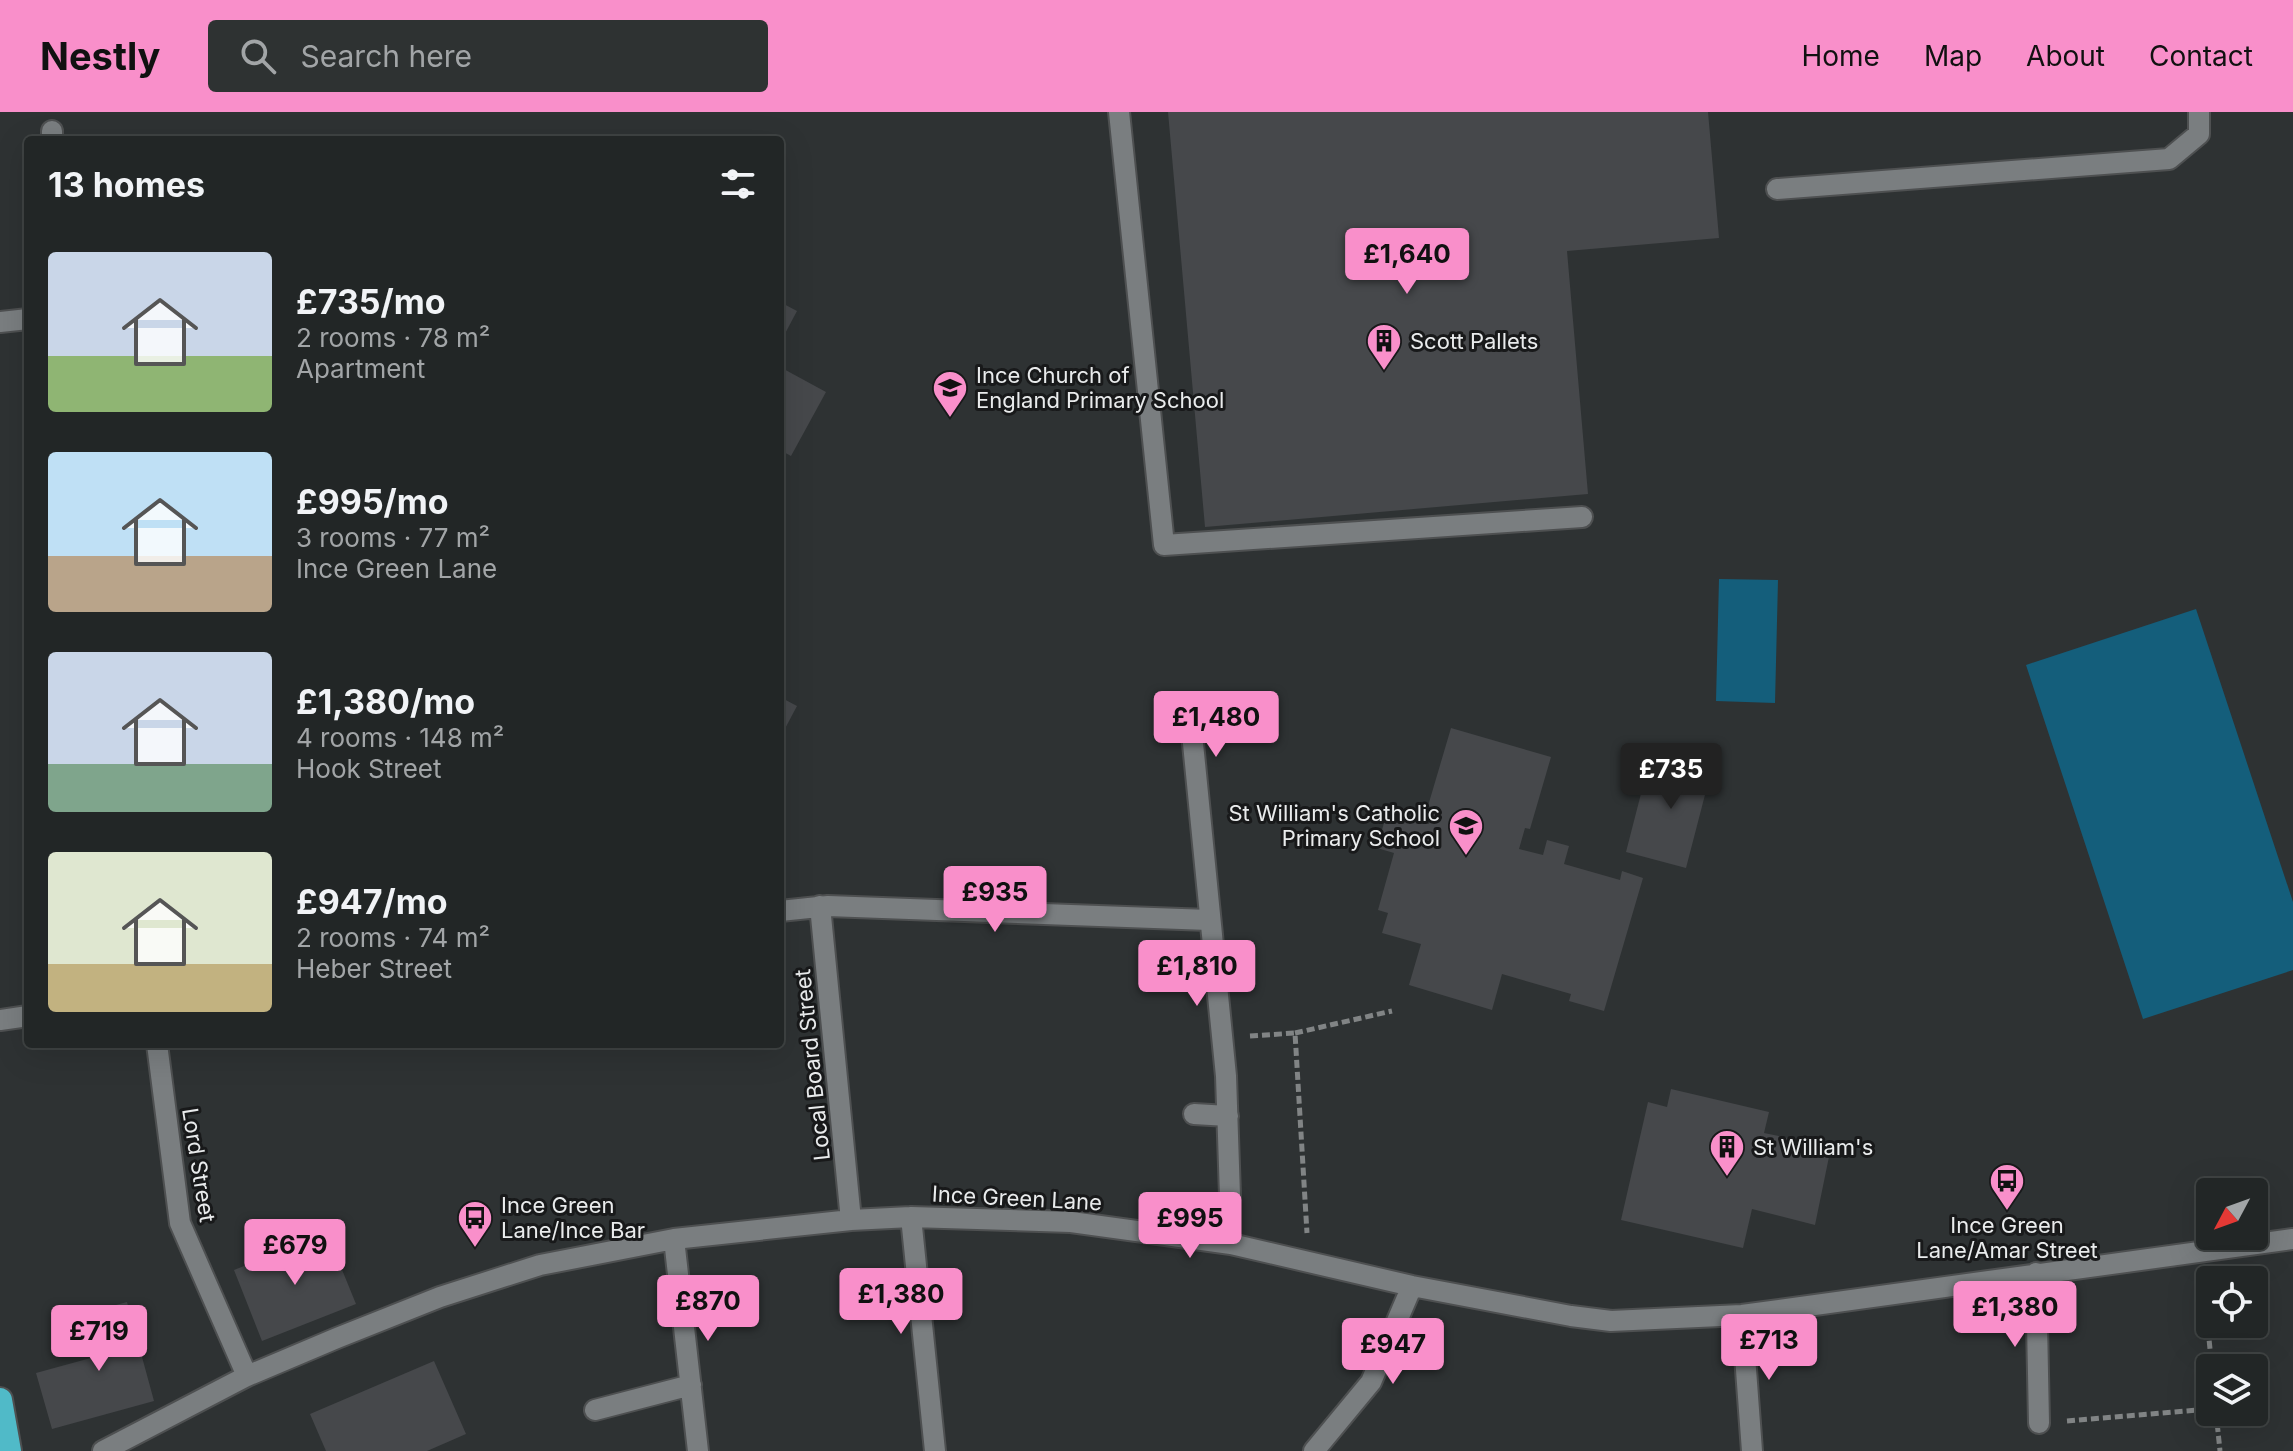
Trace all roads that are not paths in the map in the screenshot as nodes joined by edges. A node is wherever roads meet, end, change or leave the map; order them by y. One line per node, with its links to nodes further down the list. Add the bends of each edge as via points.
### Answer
1 (1119, 112): 6 (street, via 1164,545)
2 (2199, 112): 3 (street, via 2199,134 2169,159)
3 (1777, 189)
4 (24, 319): 5 (street)
5 (0, 322)
6 (1582, 517)
7 (1189, 703): 10 (street)
8 (820, 906): 9 (street); 10 (street); 18 (street, Local Board Street)
9 (784, 910)
10 (1209, 920): 15 (street)
11 (24, 1017): 12 (street)
12 (0, 1020)
13 (158, 1048): 24 (street, Lord Street, via 180,1223)
14 (1194, 1114): 15 (street)
15 (1228, 1116): 16 (street)
16 (1230, 1196)
17 (911, 1217): 18 (street, Ince Green Lane); 22 (street, Ince Green Lane, via 1071,1222 1231,1244); 32 (street)
18 (851, 1220): 19 (street, Ince Green Lane)
19 (674, 1239): 24 (street, Ince Green Lane, via 540,1265); 25 (street)
20 (2293, 1239): 21 (street, Ince Green Lane)
21 (2036, 1273): 23 (street, Ince Green Lane); 28 (street)
22 (1412, 1286): 23 (street, Ince Green Lane, via 1611,1321); 33 (street, via 1371,1382)
23 (1742, 1315): 34 (street)
24 (247, 1376): 30 (street, Ince Green Lane)
25 (691, 1385): 27 (street); 31 (street)
26 (0, 1400): 29 (highway)
27 (595, 1410)
28 (2039, 1423)
29 (9, 1451)
30 (103, 1451)
31 (698, 1451)
32 (935, 1451)
33 (1314, 1451)
34 (1752, 1451)

